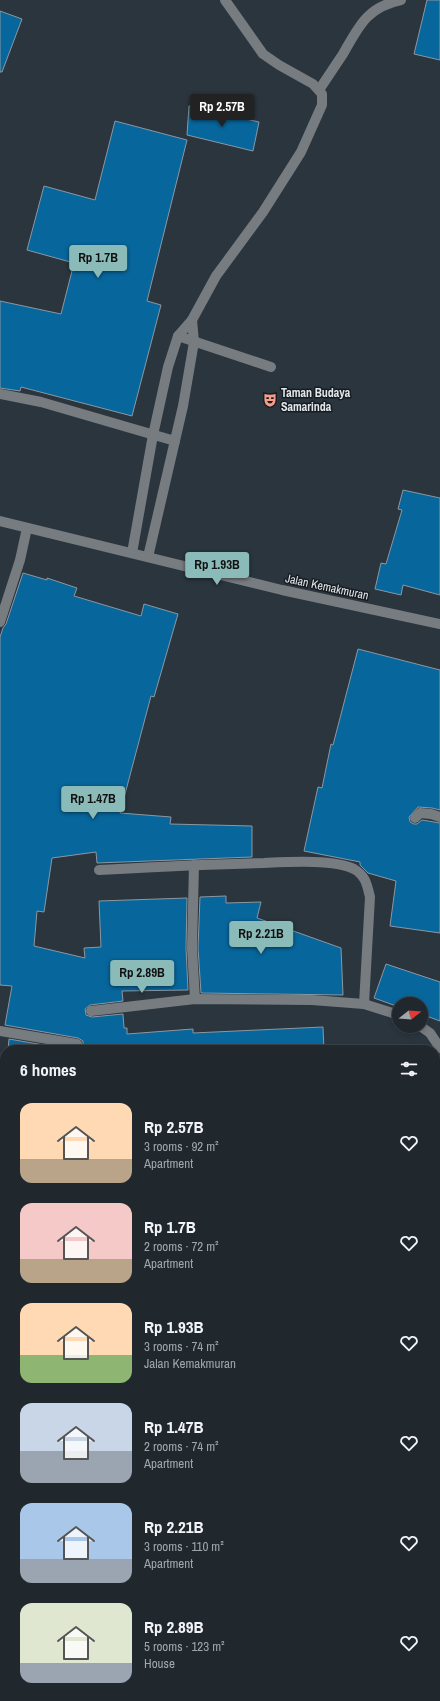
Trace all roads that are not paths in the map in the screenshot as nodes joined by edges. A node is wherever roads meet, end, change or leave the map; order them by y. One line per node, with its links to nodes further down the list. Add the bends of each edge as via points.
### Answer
1 (225, 0): 3 (street, via 263,54)
2 (401, 0): 3 (street, via 375,10 360,24)
3 (319, 90): 4 (street, via 322,105 301,152 263,212 216,276)
4 (192, 320): 5 (street); 6 (street)
5 (178, 336): 6 (street); 9 (street, via 168,367)
6 (194, 342): 7 (street); 10 (street)
7 (271, 367)
8 (0, 394): 9 (street, via 41,402)
9 (153, 435): 10 (street); 13 (street)
10 (175, 441): 14 (street)
11 (0, 521): 12 (street, Jalan Kemakmuran)
12 (27, 528): 13 (street, Jalan Kemakmuran); 15 (street, via 20,560)
13 (132, 553): 14 (street, Jalan Kemakmuran)
14 (148, 557): 16 (street, Jalan Kemakmuran, via 282,590)
15 (0, 622)
16 (440, 624)
17 (440, 817): 18 (street, via 420,813)
18 (414, 818)
19 (194, 865): 20 (street); 21 (street, via 192,948); 22 (street, via 304,862 340,865 359,872 367,881 370,897)
20 (100, 870)
21 (195, 999): 22 (street, via 312,1000); 23 (street)
22 (364, 1004): 24 (street)
23 (91, 1011)
24 (392, 1013)
25 (0, 1031): 27 (street)
26 (428, 1032): 28 (street)
27 (77, 1044)
28 (438, 1045)

